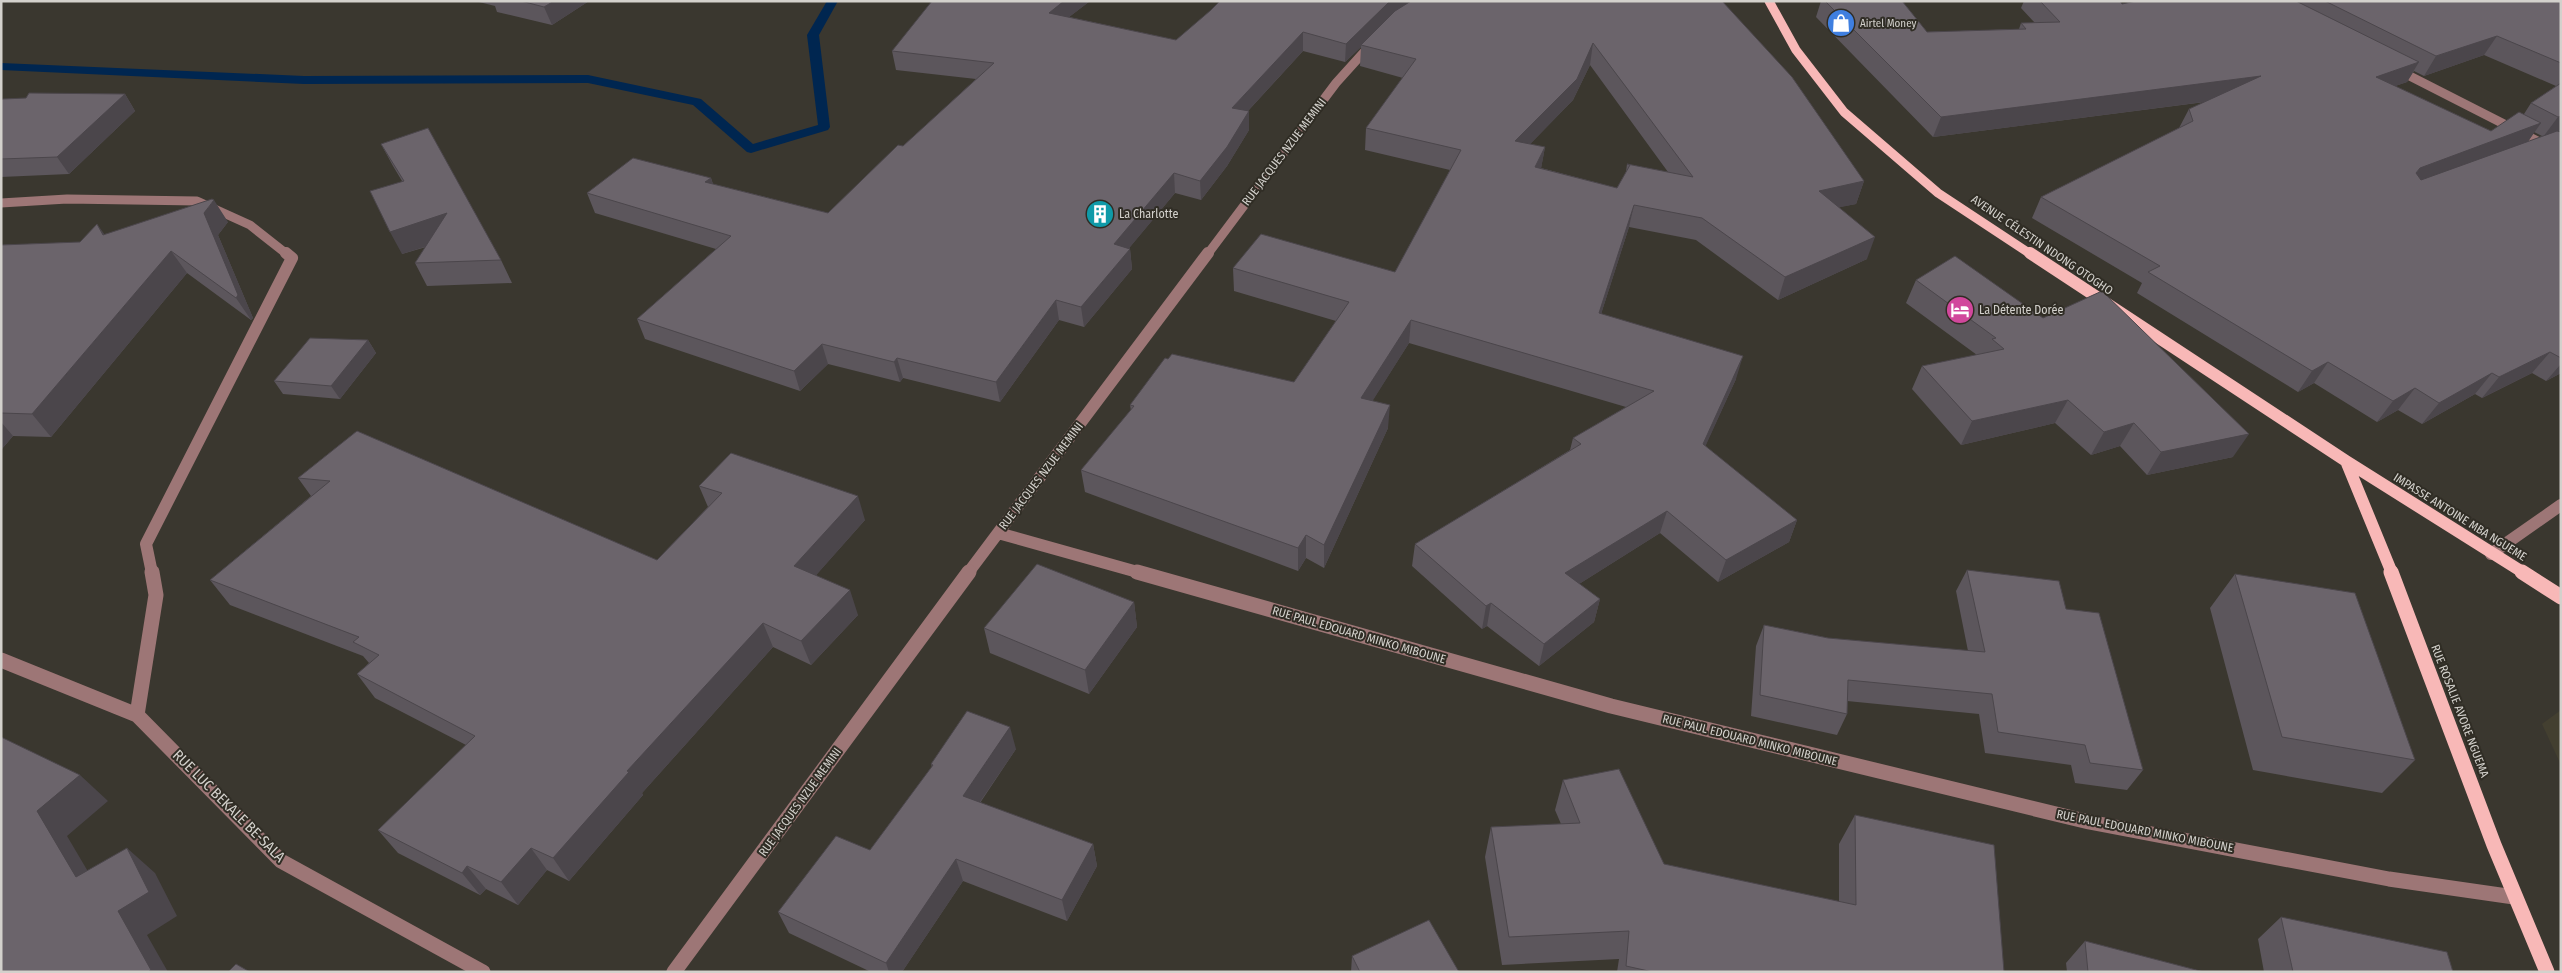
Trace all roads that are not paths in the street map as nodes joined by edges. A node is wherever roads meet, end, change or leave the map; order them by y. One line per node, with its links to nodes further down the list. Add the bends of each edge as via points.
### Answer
1 (1770, 1): 8 (main road, AVENUE CÉLESTIN NDONG OTOGHO, via 1796,50 1844,112 1938,192)
2 (1385, 32): 10 (street, RUE JACQUES NZUE MEMINI, via 1366,47 1336,82)
3 (2386, 64): 5 (street)
4 (2561, 137): 5 (street)
5 (2540, 147): 6 (street)
6 (2561, 153)
7 (1, 203): 14 (street, via 67,199 197,201 250,225 292,258 146,544 156,595)
8 (2346, 461): 11 (main road, IMPASSE ANTOINE MBA NGUEME); 15 (main road, RUE ROSALIE AVORE NGUEMA)
9 (2561, 505): 11 (street)
10 (998, 533): 15 (street, RUE PAUL EDOUARD MINKO MIBOUNE, via 1611,706 2070,817 2389,879); 17 (street, RUE JACQUES NZUE MEMINI)
11 (2492, 554): 12 (main road, IMPASSE ANTOINE MBA NGUEME)
12 (2561, 597)
13 (1, 660): 14 (street, RUE LUC BEKALE BE-SALA)
14 (137, 715): 16 (street, RUE LUC BEKALE BE-SALA, via 282,861)
15 (2514, 897): 18 (main road, RUE ROSALIE AVORE NGUEMA)
16 (483, 972)
17 (674, 972)
18 (2547, 972)

